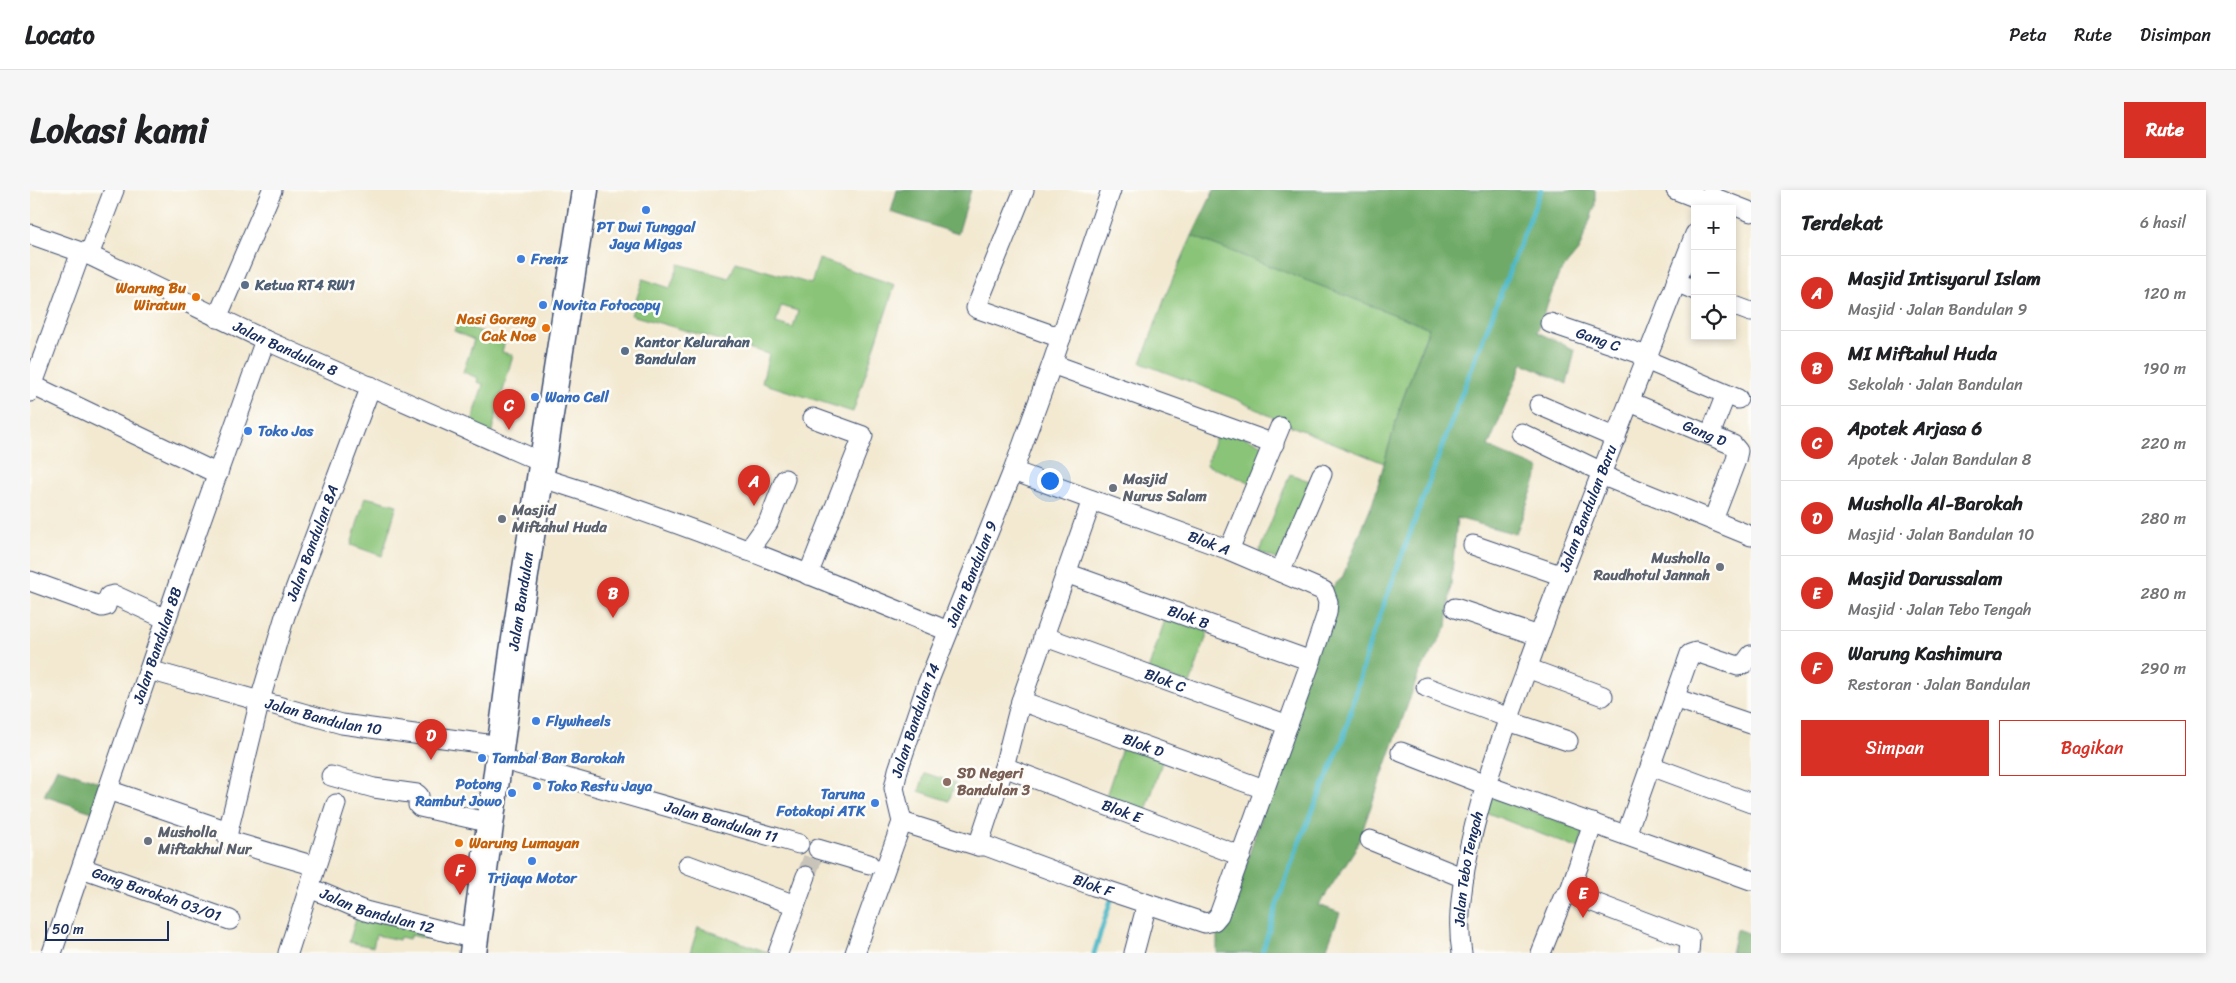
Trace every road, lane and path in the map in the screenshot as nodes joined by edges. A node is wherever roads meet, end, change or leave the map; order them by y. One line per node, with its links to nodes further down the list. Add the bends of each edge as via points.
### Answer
1 (114, 190): 11 (street)
2 (272, 190): 16 (street)
3 (585, 190): 32 (main road, Jalan Bandulan)
4 (1024, 190): 18 (street, via 976,308)
5 (1111, 190): 18 (street, Jalan Bandulan 9)
6 (1676, 190): 7 (street)
7 (1708, 199): 8 (street)
8 (1751, 212)
9 (30, 234): 11 (street, Jalan Bandulan 8)
10 (1691, 244): 12 (street, Jalan Bandulan Baru)
11 (85, 254): 16 (street, Jalan Bandulan 8); 23 (street)
12 (1676, 282): 13 (street); 20 (street, Jalan Bandulan Baru)
13 (1691, 288)
14 (1736, 306): 15 (street)
15 (1751, 312)
16 (217, 318): 19 (street, Jalan Bandulan 8)
17 (1550, 323): 20 (street, Gang C)
18 (1061, 338): 21 (street, Jalan Bandulan 9)
19 (265, 340): 22 (street, Jalan Bandulan 8); 35 (street, Jalan Bandulan 8B)
20 (1647, 358): 24 (street, Jalan Bandulan Baru); 29 (street, Gang C, via 1732,396)
21 (1052, 364): 31 (street); 33 (street, Jalan Bandulan 9)
22 (371, 386): 32 (street, Jalan Bandulan 8); 61 (street, Jalan Bandulan 8A, via 288,607)
23 (31, 388): 35 (street)
24 (1630, 402): 29 (street, Gang D); 30 (street, Jalan Bandulan Baru)
25 (1539, 405): 30 (street)
26 (814, 418): 46 (street, via 862,436)
27 (1280, 427): 31 (street)
28 (1521, 433): 34 (street)
29 (1710, 435): 39 (street, Gang D, via 1733,445 1738,451)
30 (1616, 438): 34 (street, Jalan Bandulan Baru)
31 (1274, 444): 42 (street)
32 (540, 469): 43 (street, Jalan Bandulan 9); 68 (main road, Jalan Bandulan)
33 (1013, 471): 38 (street, Blok A); 51 (street, Jalan Bandulan 9)
34 (1602, 473): 39 (street); 47 (street, Jalan Bandulan Baru)
35 (218, 474): 50 (street, Jalan Bandulan 8B)
36 (1322, 474): 44 (street)
37 (785, 478): 43 (street, via 768,523)
38 (1092, 500): 42 (street, Blok A); 45 (street)
39 (1713, 520): 40 (street)
40 (1751, 536)
41 (1472, 545): 47 (street)
42 (1229, 550): 44 (street, Blok A)
43 (748, 551): 46 (street, Jalan Bandulan 9)
44 (1280, 572): 55 (street, Blok A, via 1324,591 1328,602)
45 (1066, 573): 52 (street); 55 (street, Blok B)
46 (808, 575): 51 (street, Jalan Bandulan 9)
47 (1560, 575): 53 (street, Jalan Bandulan Baru)
48 (30, 581): 50 (street, via 102,607 106,606 109,596 114,595)
49 (1455, 608): 53 (street)
50 (166, 619): 57 (street, Jalan Bandulan 8B)
51 (948, 630): 77 (street, Jalan Bandulan 14, via 894,781)
52 (1043, 636): 62 (street); 65 (street, Blok C)
53 (1539, 636): 56 (street, Jalan Bandulan Baru)
54 (1751, 655): 60 (street, via 1738,666 1692,651)
55 (1311, 661): 65 (street)
56 (1527, 668): 59 (street); 63 (street, Jalan Bandulan Baru)
57 (149, 670): 61 (street, Jalan Bandulan 10); 73 (street, Jalan Bandulan 8B)
58 (1426, 688): 63 (street)
59 (1603, 696)
60 (1674, 698): 64 (street); 69 (street)
61 (260, 700): 68 (street, Jalan Bandulan 10, via 342,724); 80 (street, Jalan Bandulan 8A)
62 (1021, 700): 70 (street); 74 (street, Blok D)
63 (1508, 719): 66 (street); 72 (street, Jalan Bandulan Baru)
64 (1751, 724)
65 (1288, 725): 74 (street)
66 (1568, 741)
67 (1400, 752): 72 (street)
68 (501, 753): 78 (main road, Jalan Bandulan); 83 (street, Jalan Bandulan 11)
69 (1651, 766): 75 (street); 81 (street)
70 (1004, 767): 84 (street); 86 (street, Blok E)
71 (331, 776): 78 (street, via 374,788 417,794 420,807)
72 (1485, 785): 79 (street); 92 (street, Jalan Tebo Tengah)
73 (108, 790): 80 (street); 90 (street, Jalan Bandulan 8B)
74 (1264, 790): 86 (street)
75 (1751, 803)
76 (336, 804): 88 (street)
77 (902, 822): 84 (street, Blok F); 89 (street)
78 (491, 823): 99 (main road, Jalan Bandulan)
79 (1593, 823): 81 (street); 95 (street)
80 (228, 831): 88 (street, via 230,841)
81 (1626, 835): 93 (street)
82 (1370, 840): 92 (street)
83 (799, 844)
84 (978, 846): 96 (street, Blok F, via 986,846)
85 (818, 849): 89 (street)
86 (1241, 856): 96 (street, Blok F, via 1219,915 1210,922)
87 (688, 865): 97 (street)
88 (316, 866): 94 (street)
89 (878, 867): 103 (street)
90 (82, 868): 98 (street, Gang Barokah 03/01); 100 (street, Jalan Bandulan 8B)
91 (806, 876): 97 (street)
92 (1464, 878): 105 (street, Jalan Tebo Tengah, via 1459,936)
93 (1751, 880)
94 (309, 888): 99 (street, Jalan Bandulan 12, via 365,911); 101 (street)
95 (1569, 893): 106 (street, via 1563,898); 107 (street, via 1690,939)
96 (1147, 904): 104 (street)
97 (795, 906): 102 (street)
98 (230, 920)
99 (474, 946)
100 (52, 953)
101 (288, 953)
102 (778, 953)
103 (855, 953)
104 (1134, 953)
105 (1462, 953)
106 (1541, 953)
107 (1689, 953)

